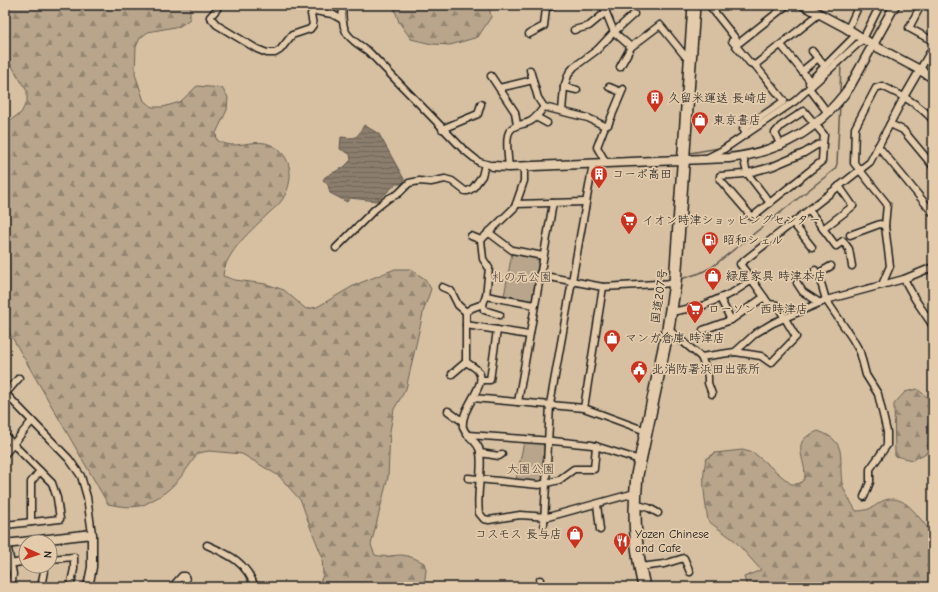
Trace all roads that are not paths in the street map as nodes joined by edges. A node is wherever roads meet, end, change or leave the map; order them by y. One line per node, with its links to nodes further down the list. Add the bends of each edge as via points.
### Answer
1 (218, 5): 16 (street, via 210,16 217,25 267,53 275,53 292,35 310,29 313,25 311,14 315,11 332,14)
2 (342, 5): 16 (street)
3 (553, 5): 20 (street, via 546,8 544,26)
4 (603, 5): 13 (street)
5 (694, 5): 29 (highway, 国道207号)
6 (709, 5): 7 (street, via 739,43)
7 (787, 5)
8 (803, 5): 15 (street)
9 (859, 5): 17 (street)
10 (880, 5): 22 (street)
11 (895, 5): 25 (street)
12 (921, 5): 23 (street, via 909,28)
13 (606, 12): 18 (street, via 589,26); 19 (street)
14 (634, 14): 19 (street)
15 (819, 14): 17 (street); 24 (street)
16 (341, 19): 55 (street, via 345,32 368,51)
17 (848, 29): 22 (street)
18 (574, 30)
19 (614, 32): 26 (street); 39 (street, via 597,50 574,67)
20 (529, 34)
21 (729, 37): 30 (street, via 750,63)
22 (860, 37): 25 (street); 38 (street); 38 (street, via 841,59)
23 (933, 41)
24 (781, 45): 30 (street); 34 (street)
25 (873, 45): 33 (street); 47 (street, via 849,88)
26 (631, 47): 29 (street, via 660,25); 31 (street)
27 (933, 47): 33 (street)
28 (812, 51): 34 (street, via 820,60)
29 (690, 63): 62 (highway, 国道207号)
30 (755, 65): 56 (street, via 784,101 743,129)
31 (620, 67)
32 (530, 70): 37 (street)
33 (920, 70): 36 (street); 43 (street)
34 (802, 71): 38 (street)
35 (491, 76): 40 (street)
36 (933, 78)
37 (532, 80): 40 (street); 45 (street)
38 (810, 84): 47 (street); 56 (street, via 791,104)
39 (564, 87): 42 (street); 46 (street)
40 (499, 88): 53 (street, via 515,112)
41 (609, 88): 54 (street, via 622,91 608,125)
42 (577, 90)
43 (904, 97): 49 (street); 52 (street); 69 (street, via 882,86 876,88 855,128 854,163)
44 (481, 104): 55 (street, via 478,114)
45 (544, 107): 46 (street); 48 (street)
46 (562, 111): 54 (street)
47 (828, 113): 51 (street)
48 (536, 117): 50 (street); 53 (street)
49 (933, 120)
50 (547, 123)
51 (816, 124): 57 (street, via 824,135); 58 (street); 58 (street, via 804,111 775,133)
52 (890, 124): 59 (street); 65 (street, via 903,130)
53 (517, 125): 68 (street, via 508,134)
54 (605, 126): 63 (street, via 597,147)
55 (442, 129): 66 (street, via 472,157)
56 (746, 133): 61 (street, via 721,151)
57 (823, 144): 70 (street, via 771,167); 74 (street, via 822,161)
58 (781, 146): 60 (street)
59 (878, 146): 69 (street, via 870,162); 77 (street)
60 (743, 156): 61 (street); 70 (street)
61 (704, 159): 62 (street)
62 (684, 160): 63 (street); 97 (highway, 国道207号)
63 (606, 163): 64 (street)
64 (593, 164): 67 (street); 72 (street)
65 (932, 164)
66 (489, 165): 68 (street); 87 (street, via 473,188 468,191 445,179 410,183 374,209)
67 (524, 166): 68 (street); 75 (street, via 524,181)
68 (509, 167)
69 (860, 170): 71 (street); 80 (street, via 887,204)
70 (748, 173): 74 (street); 74 (street, via 720,176 720,180 752,217)
71 (839, 186): 76 (street); 82 (street, via 853,206)
72 (585, 202): 73 (street); 96 (street)
73 (553, 203): 75 (street); 89 (street)
74 (770, 203)
75 (516, 204): 83 (street, via 513,210)
76 (809, 210): 79 (street); 82 (street)
77 (933, 213)
78 (865, 222): 81 (street)
79 (793, 223): 88 (street); 95 (street, via 740,264)
80 (885, 226): 81 (street, via 880,224); 99 (street, via 890,266)
81 (870, 228): 84 (street)
82 (823, 229): 91 (street, via 836,246 843,241 849,249)
83 (488, 232): 86 (street); 89 (street, via 512,250)
84 (850, 235)
85 (471, 236): 86 (street)
86 (481, 240): 102 (street, via 482,259 489,268)
87 (336, 248)
88 (812, 248)
89 (543, 256): 93 (street)
90 (831, 266): 105 (street, via 816,272 822,286)
91 (852, 266)
92 (933, 267): 94 (street)
93 (540, 275): 96 (street); 107 (street)
94 (904, 279): 99 (street); 114 (street)
95 (752, 280): 103 (street); 104 (street)
96 (572, 281): 101 (street); 129 (street)
97 (675, 283): 101 (street); 109 (highway, 国道207号)
98 (797, 283): 105 (street, via 803,292)
99 (882, 285): 105 (street)
100 (442, 287): 108 (street, via 451,291 458,305)
101 (603, 287): 130 (street)
102 (486, 296): 106 (street); 107 (street)
103 (764, 297): 111 (street, via 769,304 777,305); 112 (street)
104 (720, 298): 109 (street, via 702,306); 112 (street)
105 (823, 302): 111 (street); 148 (street, via 860,352 866,375 878,394 887,432 887,445 870,469 870,482)
106 (483, 304): 108 (street); 110 (street, via 484,310)
107 (534, 305): 118 (street)
108 (466, 312): 113 (street)
109 (671, 312): 115 (highway, 国道207号)
110 (500, 314)
111 (786, 318): 119 (street, via 756,333); 119 (street, via 796,337 771,363 761,356)
112 (731, 320): 117 (street)
113 (466, 325): 116 (street); 121 (street)
114 (933, 326)
115 (668, 329): 120 (street); 134 (highway, 国道207号)
116 (498, 330): 118 (street); 124 (street, via 490,380)
117 (703, 330)
118 (529, 335): 128 (street)
119 (735, 352): 120 (street)
120 (701, 357): 126 (street)
121 (466, 362): 122 (street); 124 (street, via 478,370)
122 (452, 374)
123 (19, 378): 125 (street)
124 (482, 380): 127 (street)
125 (5, 393): 133 (street)
126 (712, 394)
127 (472, 398): 128 (street); 132 (street)
128 (518, 402): 129 (street)
129 (550, 404): 130 (street); 137 (street)
130 (584, 408): 134 (street)
131 (448, 411): 132 (street, via 459,419)
132 (464, 419): 135 (street, via 464,430)
133 (32, 421): 138 (street); 157 (street, via 69,459 81,476)
134 (646, 431): 143 (highway, 国道207号)
135 (468, 435): 137 (street); 140 (street, via 479,447)
136 (5, 436): 138 (street)
137 (548, 441): 139 (street); 147 (street)
138 (13, 444): 141 (street); 144 (street)
139 (596, 446): 143 (street); 147 (street, via 594,469 574,469 559,480)
140 (480, 453): 142 (street, via 499,456); 146 (street)
141 (5, 454)
142 (502, 454)
143 (640, 460): 149 (highway, 国道207号, via 636,475)
144 (40, 471): 153 (street, via 31,482); 153 (street, via 54,487 60,519)
145 (468, 478): 146 (street)
146 (480, 479): 147 (street, via 539,485); 152 (street, via 478,509 484,519 520,515)
147 (546, 483): 152 (street)
148 (864, 497)
149 (635, 499): 150 (street); 151 (street); 163 (highway, 国道207号, via 636,543)
150 (597, 504): 152 (street); 156 (street)
151 (658, 514)
152 (544, 516): 154 (street)
153 (30, 522): 155 (street)
154 (544, 524)
155 (5, 525)
156 (600, 530)
157 (92, 534): 158 (street); 169 (street, via 92,567)
158 (6, 544): 162 (street)
159 (207, 545): 172 (street, via 237,560)
160 (58, 558): 168 (street, via 74,557)
161 (18, 562): 162 (street)
162 (8, 564): 166 (street, via 13,574)
163 (640, 567): 164 (street, via 684,558); 173 (highway, 国道207号)
164 (690, 572)
165 (43, 574): 167 (street)
166 (11, 587)
167 (41, 587)
168 (70, 587)
169 (88, 587)
170 (172, 587): 171 (street, via 185,576 186,580)
171 (182, 587)
172 (255, 587)
173 (644, 587)

